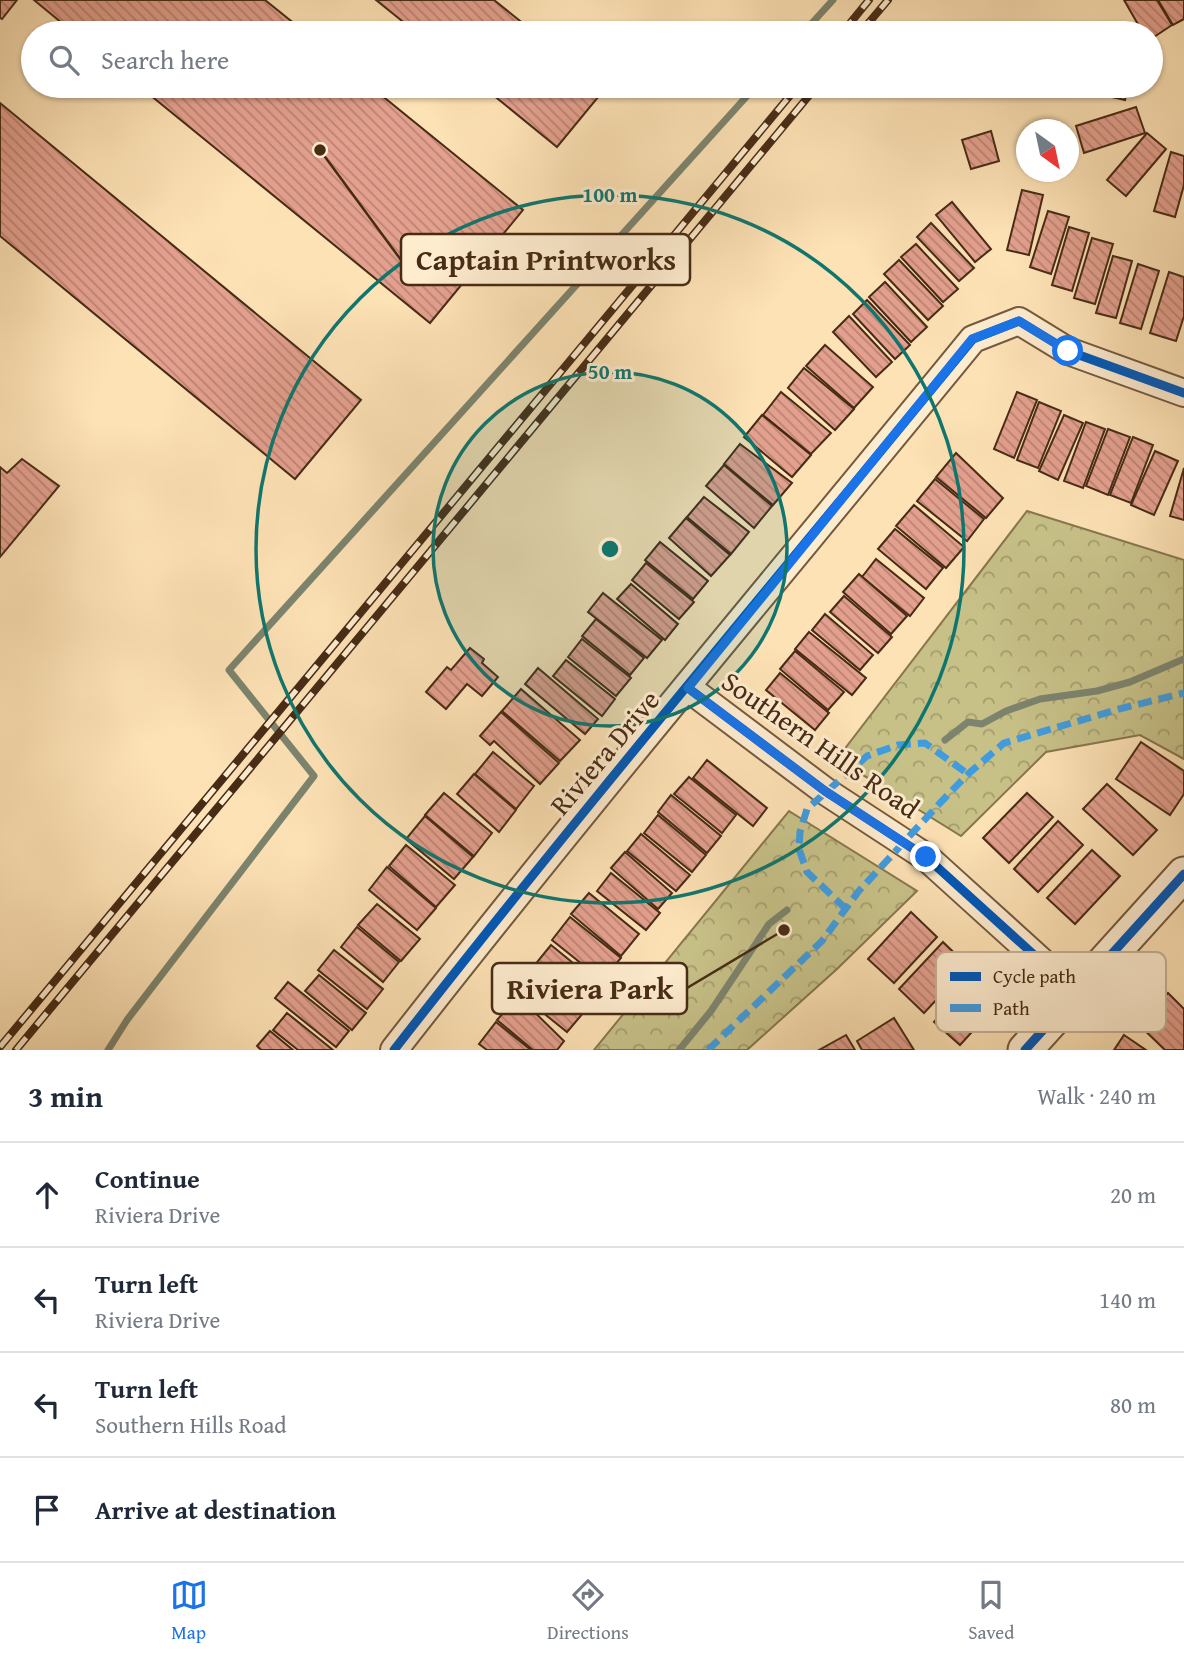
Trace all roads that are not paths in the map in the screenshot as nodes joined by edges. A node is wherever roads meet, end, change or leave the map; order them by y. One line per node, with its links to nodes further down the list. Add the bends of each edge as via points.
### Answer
1 (1184, 393): 2 (street, Riviera Drive, via 1068,351 1019,321 972,339)
2 (688, 688): 4 (street, Southern Hills Road, via 825,791 926,857); 7 (street, Riviera Drive, via 530,876)
3 (1184, 874): 5 (street)
4 (1031, 952)
5 (1112, 952)
6 (1041, 1032): 8 (street)
7 (394, 1050)
8 (1025, 1050)

